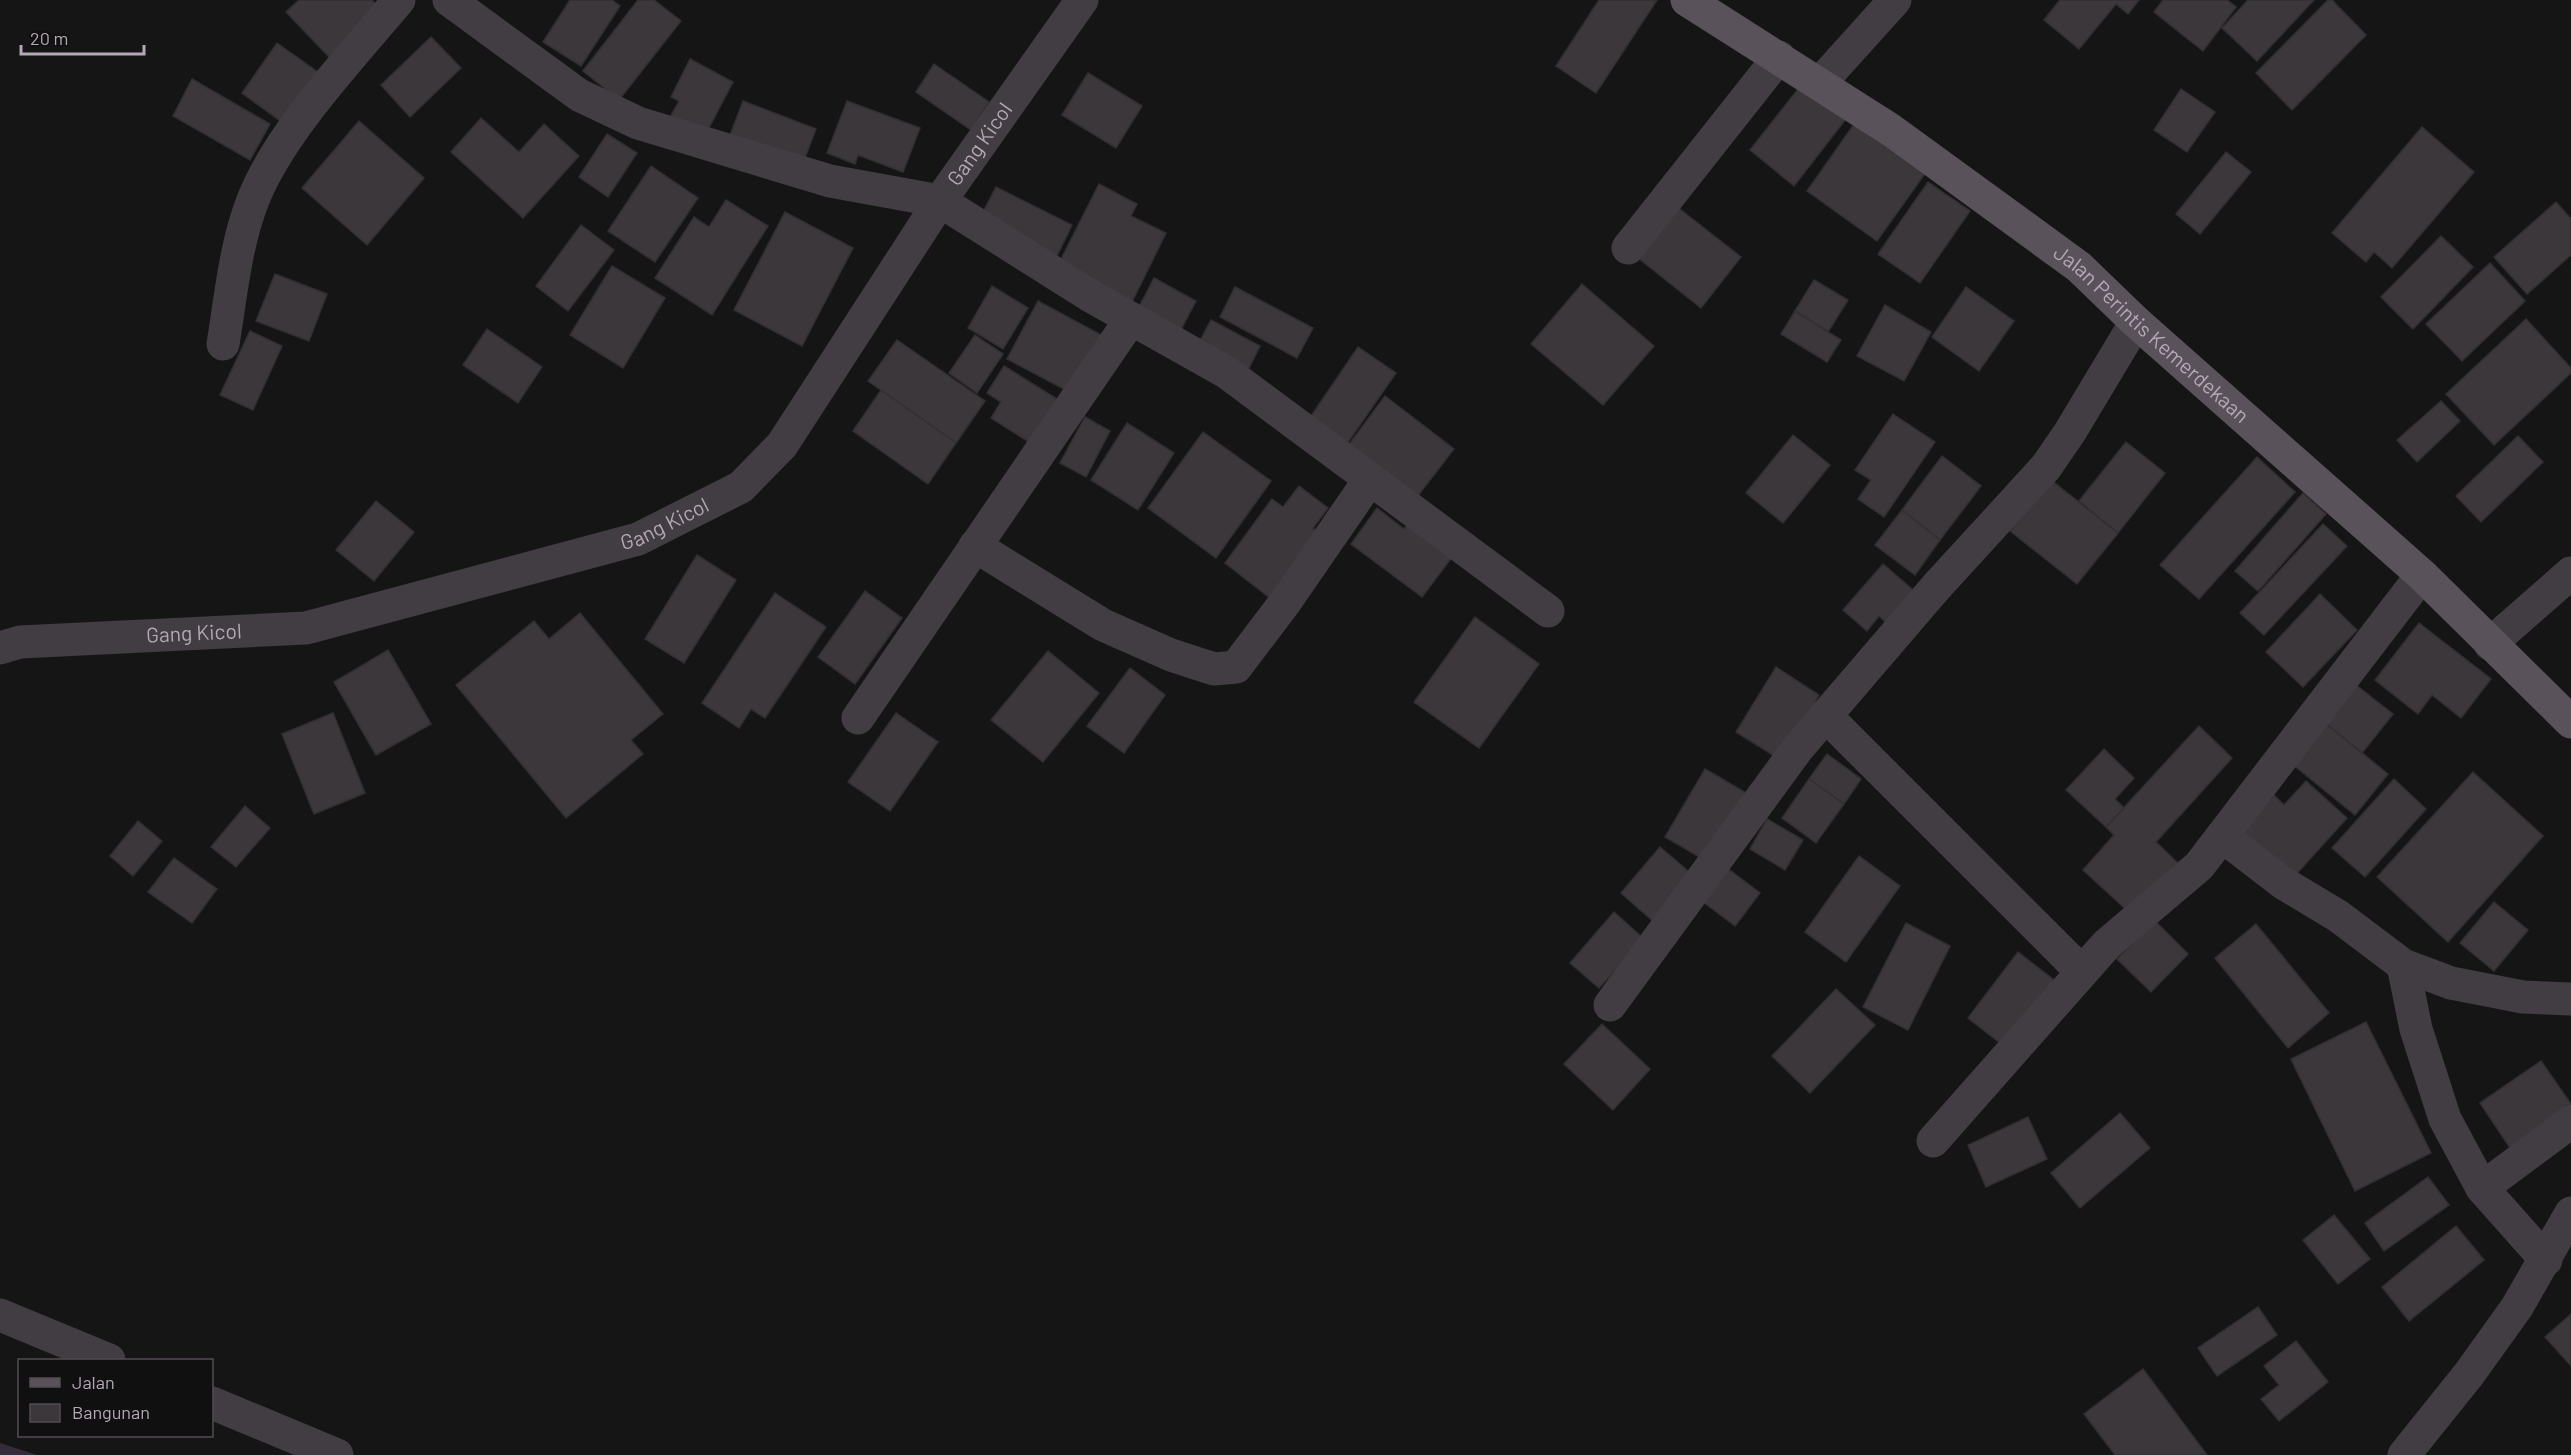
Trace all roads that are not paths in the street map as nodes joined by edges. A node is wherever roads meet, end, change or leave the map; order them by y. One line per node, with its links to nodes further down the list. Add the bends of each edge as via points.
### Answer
1 (399, 0): 12 (street, via 285,141 253,198 240,238)
2 (449, 0): 8 (street, via 579,94 638,123 830,181)
3 (1082, 0): 8 (street, Gang Kicol)
4 (1687, 0): 6 (main road, Jalan Perintis Kemerdekaan)
5 (1895, 0): 7 (street)
6 (1779, 57): 7 (main road, Jalan Perintis Kemerdekaan); 9 (street)
7 (1821, 82): 11 (main road, Jalan Perintis Kemerdekaan, via 2079,267)
8 (940, 201): 10 (street); 19 (street, Gang Kicol, via 782,445 741,487 638,539 306,628 20,642)
9 (1628, 248)
10 (1131, 319): 13 (street, via 1226,372); 14 (street)
11 (2136, 322): 16 (main road, Jalan Perintis Kemerdekaan); 20 (street, via 2046,467)
12 (224, 344)
13 (1370, 479): 14 (street, via 1236,667 1214,669 1103,625); 17 (street)
14 (975, 546): 21 (street)
15 (2571, 573): 18 (street)
16 (2422, 575): 18 (main road, Jalan Perintis Kemerdekaan); 23 (street)
17 (1548, 611)
18 (2490, 644): 22 (main road, Jalan Perintis Kemerdekaan)
19 (0, 648)
20 (1825, 715): 25 (street); 27 (street)
21 (858, 718)
22 (2571, 722)
23 (2222, 836): 24 (street); 25 (street, via 2199,866 2107,944)
24 (2403, 965): 26 (street, via 2462,985 2523,997); 30 (street, via 2416,1029 2445,1119)
25 (2082, 972): 29 (street)
26 (2571, 999)
27 (1610, 1005)
28 (2571, 1122): 30 (street)
29 (1933, 1141)
30 (2482, 1188): 32 (street)
31 (2571, 1213): 32 (street)
32 (2546, 1260): 37 (street, via 2469,1374)
33 (0, 1315): 34 (street)
34 (108, 1359)
35 (213, 1403): 36 (street)
36 (337, 1455)
37 (2404, 1455)

